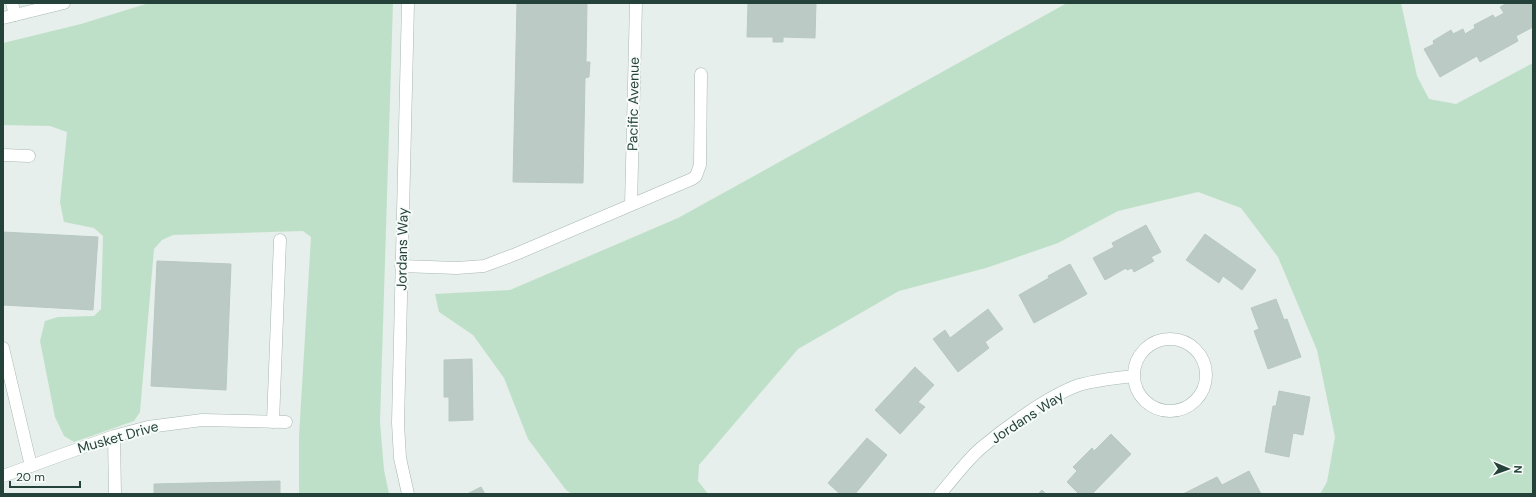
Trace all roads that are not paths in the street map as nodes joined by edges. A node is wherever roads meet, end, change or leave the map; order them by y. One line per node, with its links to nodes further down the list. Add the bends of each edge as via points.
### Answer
1 (12, 3): 5 (street)
2 (64, 3): 5 (street)
3 (408, 3): 12 (street, Jordans Way)
4 (636, 3): 10 (street, Pacific Avenue)
5 (15, 15): 6 (street)
6 (3, 18)
7 (701, 74): 10 (street, via 699,170 692,179)
8 (3, 155): 9 (street)
9 (29, 156)
10 (631, 205): 12 (street, via 484,266)
11 (280, 240): 15 (street)
12 (401, 266): 21 (street, Jordans Way, via 398,441)
13 (3, 348): 18 (street)
14 (1134, 376): 14 (street, via 1141,397 1149,405 1170,412 1182,410 1194,403 1206,382 1206,369 1202,357 1193,347 1182,341 1170,339 1158,341 1144,351 1135,365); 22 (street, Jordans Way, via 1098,380 1057,395 980,448)
15 (273, 422): 16 (street, Musket Drive); 17 (street, Musket Drive, via 184,421 148,426)
16 (286, 422)
17 (114, 436): 18 (street, Musket Drive); 20 (street)
18 (31, 466): 19 (street, Musket Drive)
19 (3, 476)
20 (114, 494)
21 (408, 494)
22 (940, 494)

